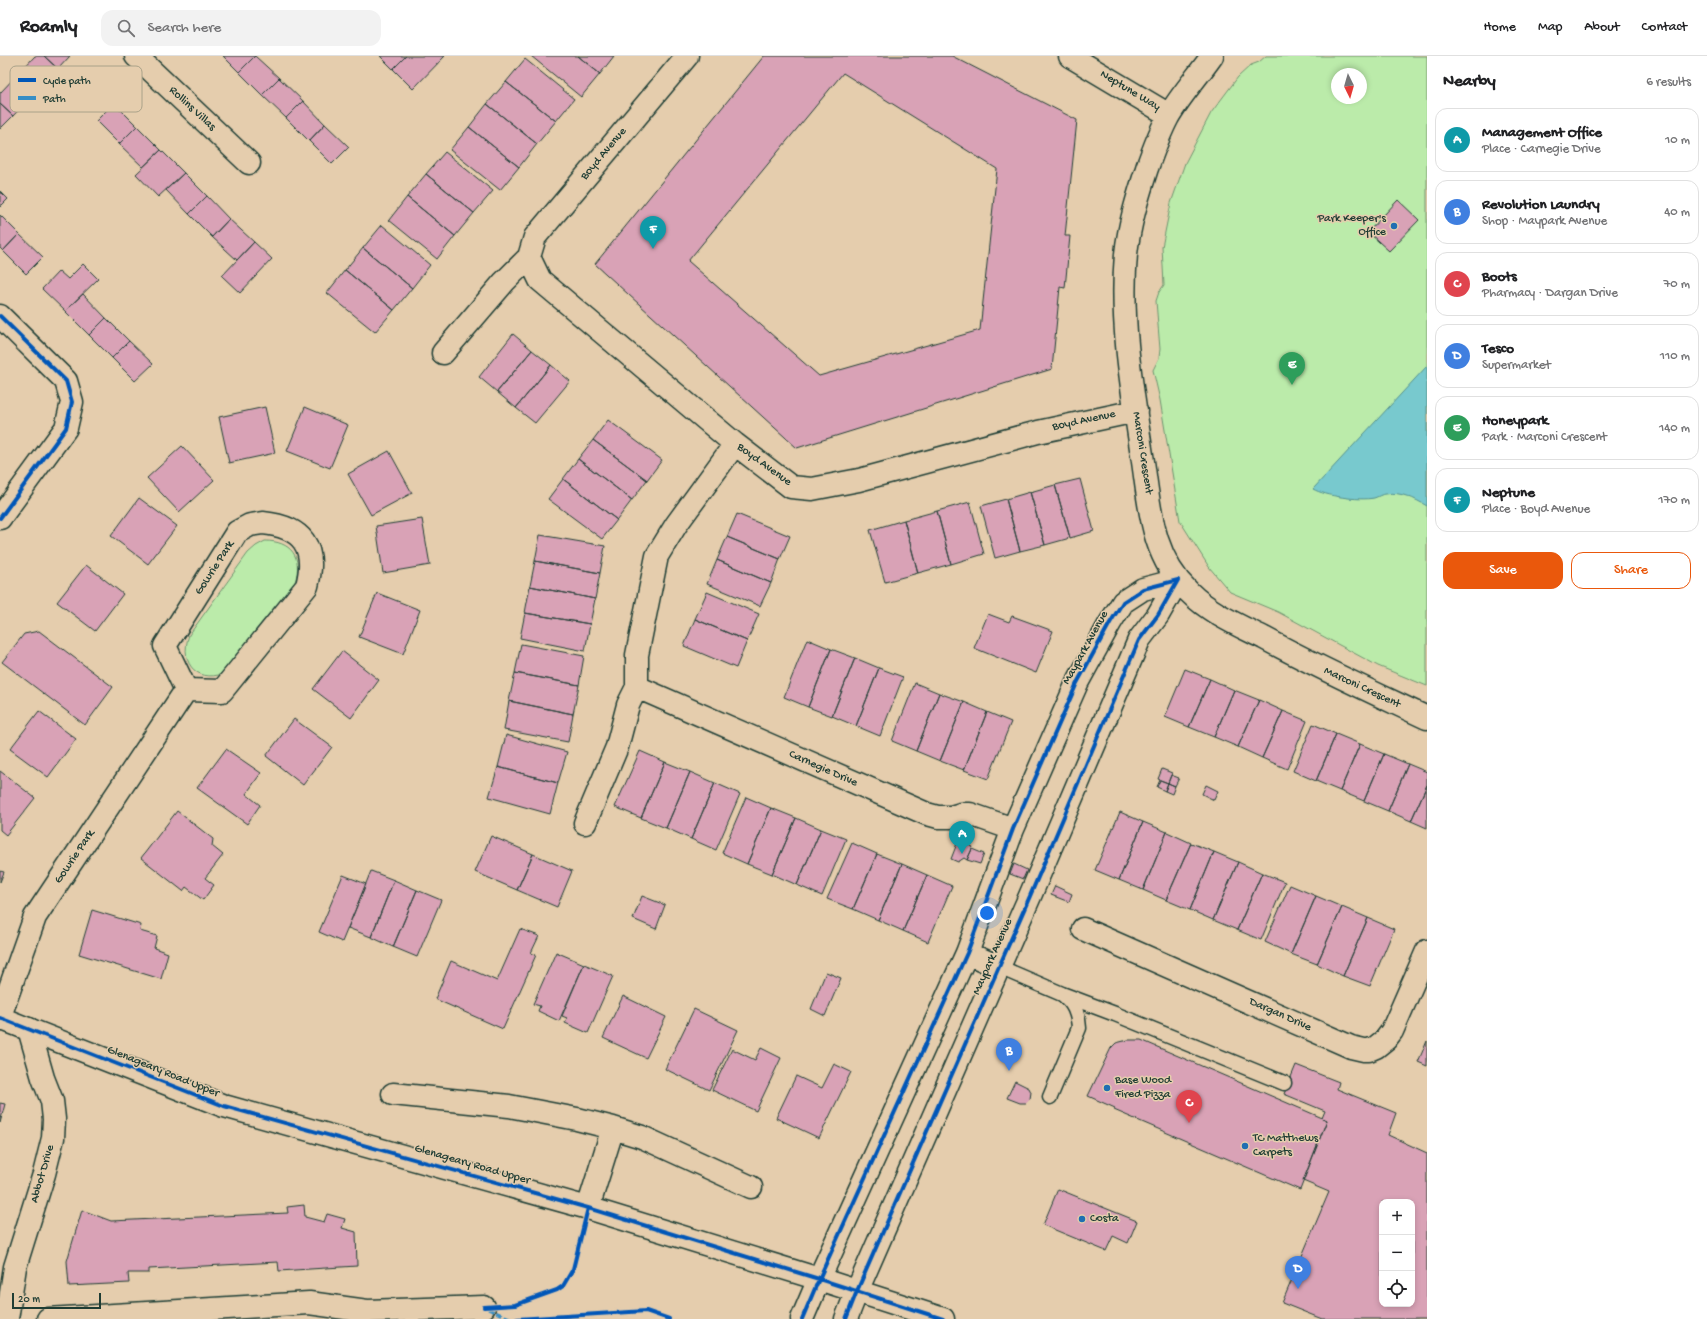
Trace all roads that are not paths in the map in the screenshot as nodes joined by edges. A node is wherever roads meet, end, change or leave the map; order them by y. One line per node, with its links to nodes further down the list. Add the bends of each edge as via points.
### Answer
1 (136, 56): 6 (street, Rollins Villas)
2 (687, 56): 7 (street, Boyd Avenue, via 535,236)
3 (1070, 56): 5 (street, Neptune Way)
4 (1212, 56): 5 (street, Marconi Crescent)
5 (1169, 115): 10 (street, Marconi Crescent, via 1159,135 1138,197 1126,253 1126,331)
6 (249, 163)
7 (529, 257): 9 (street, Boyd Avenue); 11 (street, Boyd Avenue, via 540,280)
8 (0, 316): 12 (street, via 66,381 72,402 66,428)
9 (443, 353)
10 (1136, 410): 11 (street, Boyd Avenue, via 1038,432 859,480 812,489 791,487); 13 (street, Marconi Crescent, via 1158,546)
11 (735, 444): 14 (street, via 676,525 657,556 637,655)
12 (0, 518)
13 (1178, 580): 16 (street, Marconi Crescent, via 1208,608 1231,621 1322,670); 18 (street, Maypark Avenue, via 1143,589 1123,602 1077,683); 22 (street, Maypark Avenue, via 1158,615 1139,640)
14 (637, 687): 17 (street, via 628,705 618,747); 18 (street, Carnegie Drive, via 928,814 938,817 970,814)
15 (186, 690): 15 (street, Gowrie Park, via 222,691 307,586 311,559 306,544 295,531 279,524 263,523 250,525 237,532 165,646); 24 (street, Gowrie Park, via 35,917)
16 (1427, 718)
17 (585, 824)
18 (1013, 829): 21 (street, Maypark Avenue)
19 (1083, 929): 20 (street, Dargan Drive, via 1351,1047 1364,1050 1376,1048 1392,1031)
20 (1427, 950)
21 (967, 953): 22 (street, Maypark Avenue); 32 (street, Maypark Avenue)
22 (1000, 967): 23 (lane); 33 (street, Maypark Avenue)
23 (1062, 994): 26 (lane); 28 (lane, via 1076,1009 1079,1028)
24 (0, 1017): 25 (street, Glenageary Road Upper)
25 (29, 1029): 31 (street, Glenageary Road Upper, via 224,1106); 36 (street, Abbot Drive, via 52,1101 54,1138 15,1267)
26 (1284, 1083)
27 (393, 1094): 29 (street, via 509,1106)
28 (1050, 1097)
29 (613, 1128): 30 (street, via 642,1136); 31 (street)
30 (751, 1187)
31 (588, 1208): 32 (street, Glenageary Road Upper)
32 (819, 1279): 33 (street, Glenageary Road Upper); 38 (street, Maypark Avenue)
33 (857, 1291): 39 (street, Maypark Avenue); 40 (street, Glenageary Road Upper)
34 (484, 1307): 35 (street)
35 (367, 1315): 37 (street, via 309,1303)
36 (7, 1319)
37 (48, 1319)
38 (802, 1319)
39 (846, 1319)
40 (943, 1319)

